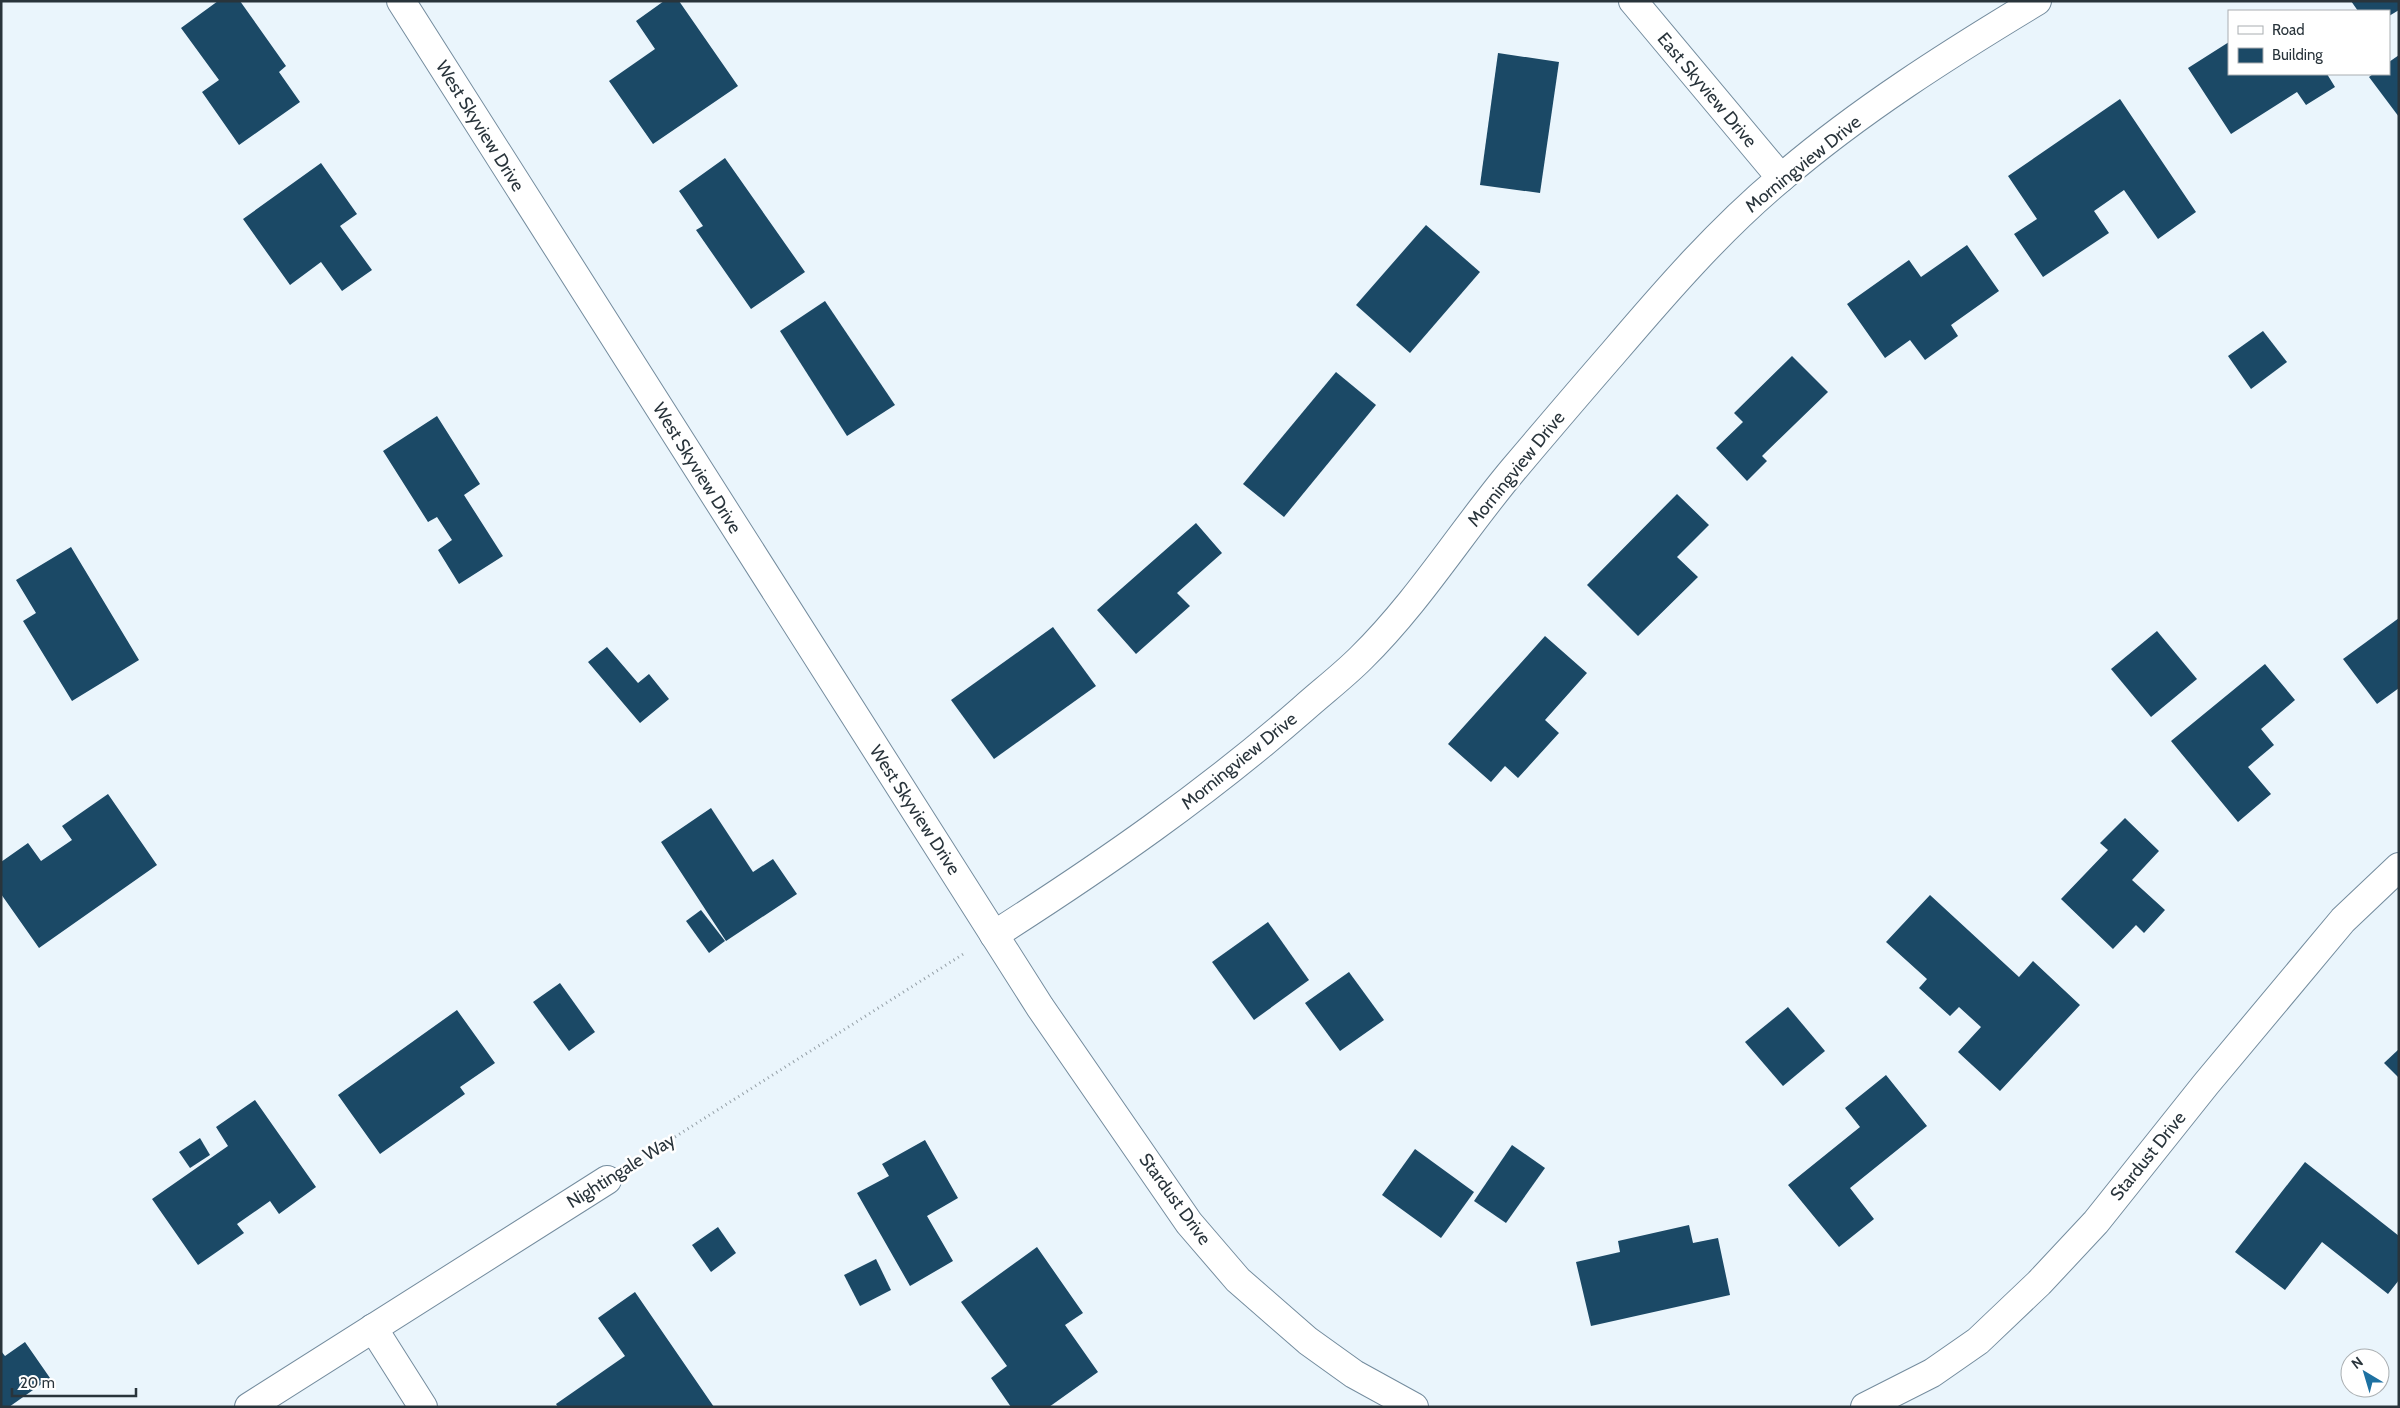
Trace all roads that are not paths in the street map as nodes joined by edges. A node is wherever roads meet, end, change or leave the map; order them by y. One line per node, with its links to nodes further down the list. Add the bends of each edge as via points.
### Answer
1 (401, 1): 6 (street, West Skyview Drive)
2 (1633, 1): 4 (street, East Skyview Drive)
3 (2038, 1): 4 (street, Morningview Drive, via 1971,41 1860,117)
4 (1780, 178): 6 (street, Morningview Drive, via 1661,297 1510,474 1402,614 1361,659 1264,743 1176,813)
5 (2399, 867): 12 (street, Stardust Drive, via 2343,920 2096,1222 2039,1284 1978,1341 1932,1372)
6 (994, 935): 11 (street, Stardust Drive, via 1189,1223 1232,1272 1272,1312 1308,1341 1354,1374)
7 (607, 1180): 8 (street, Nightingale Way)
8 (373, 1328): 9 (street, Nightingale Way); 10 (street)
9 (249, 1407)
10 (423, 1407)
11 (1414, 1407)
12 (1865, 1407)

